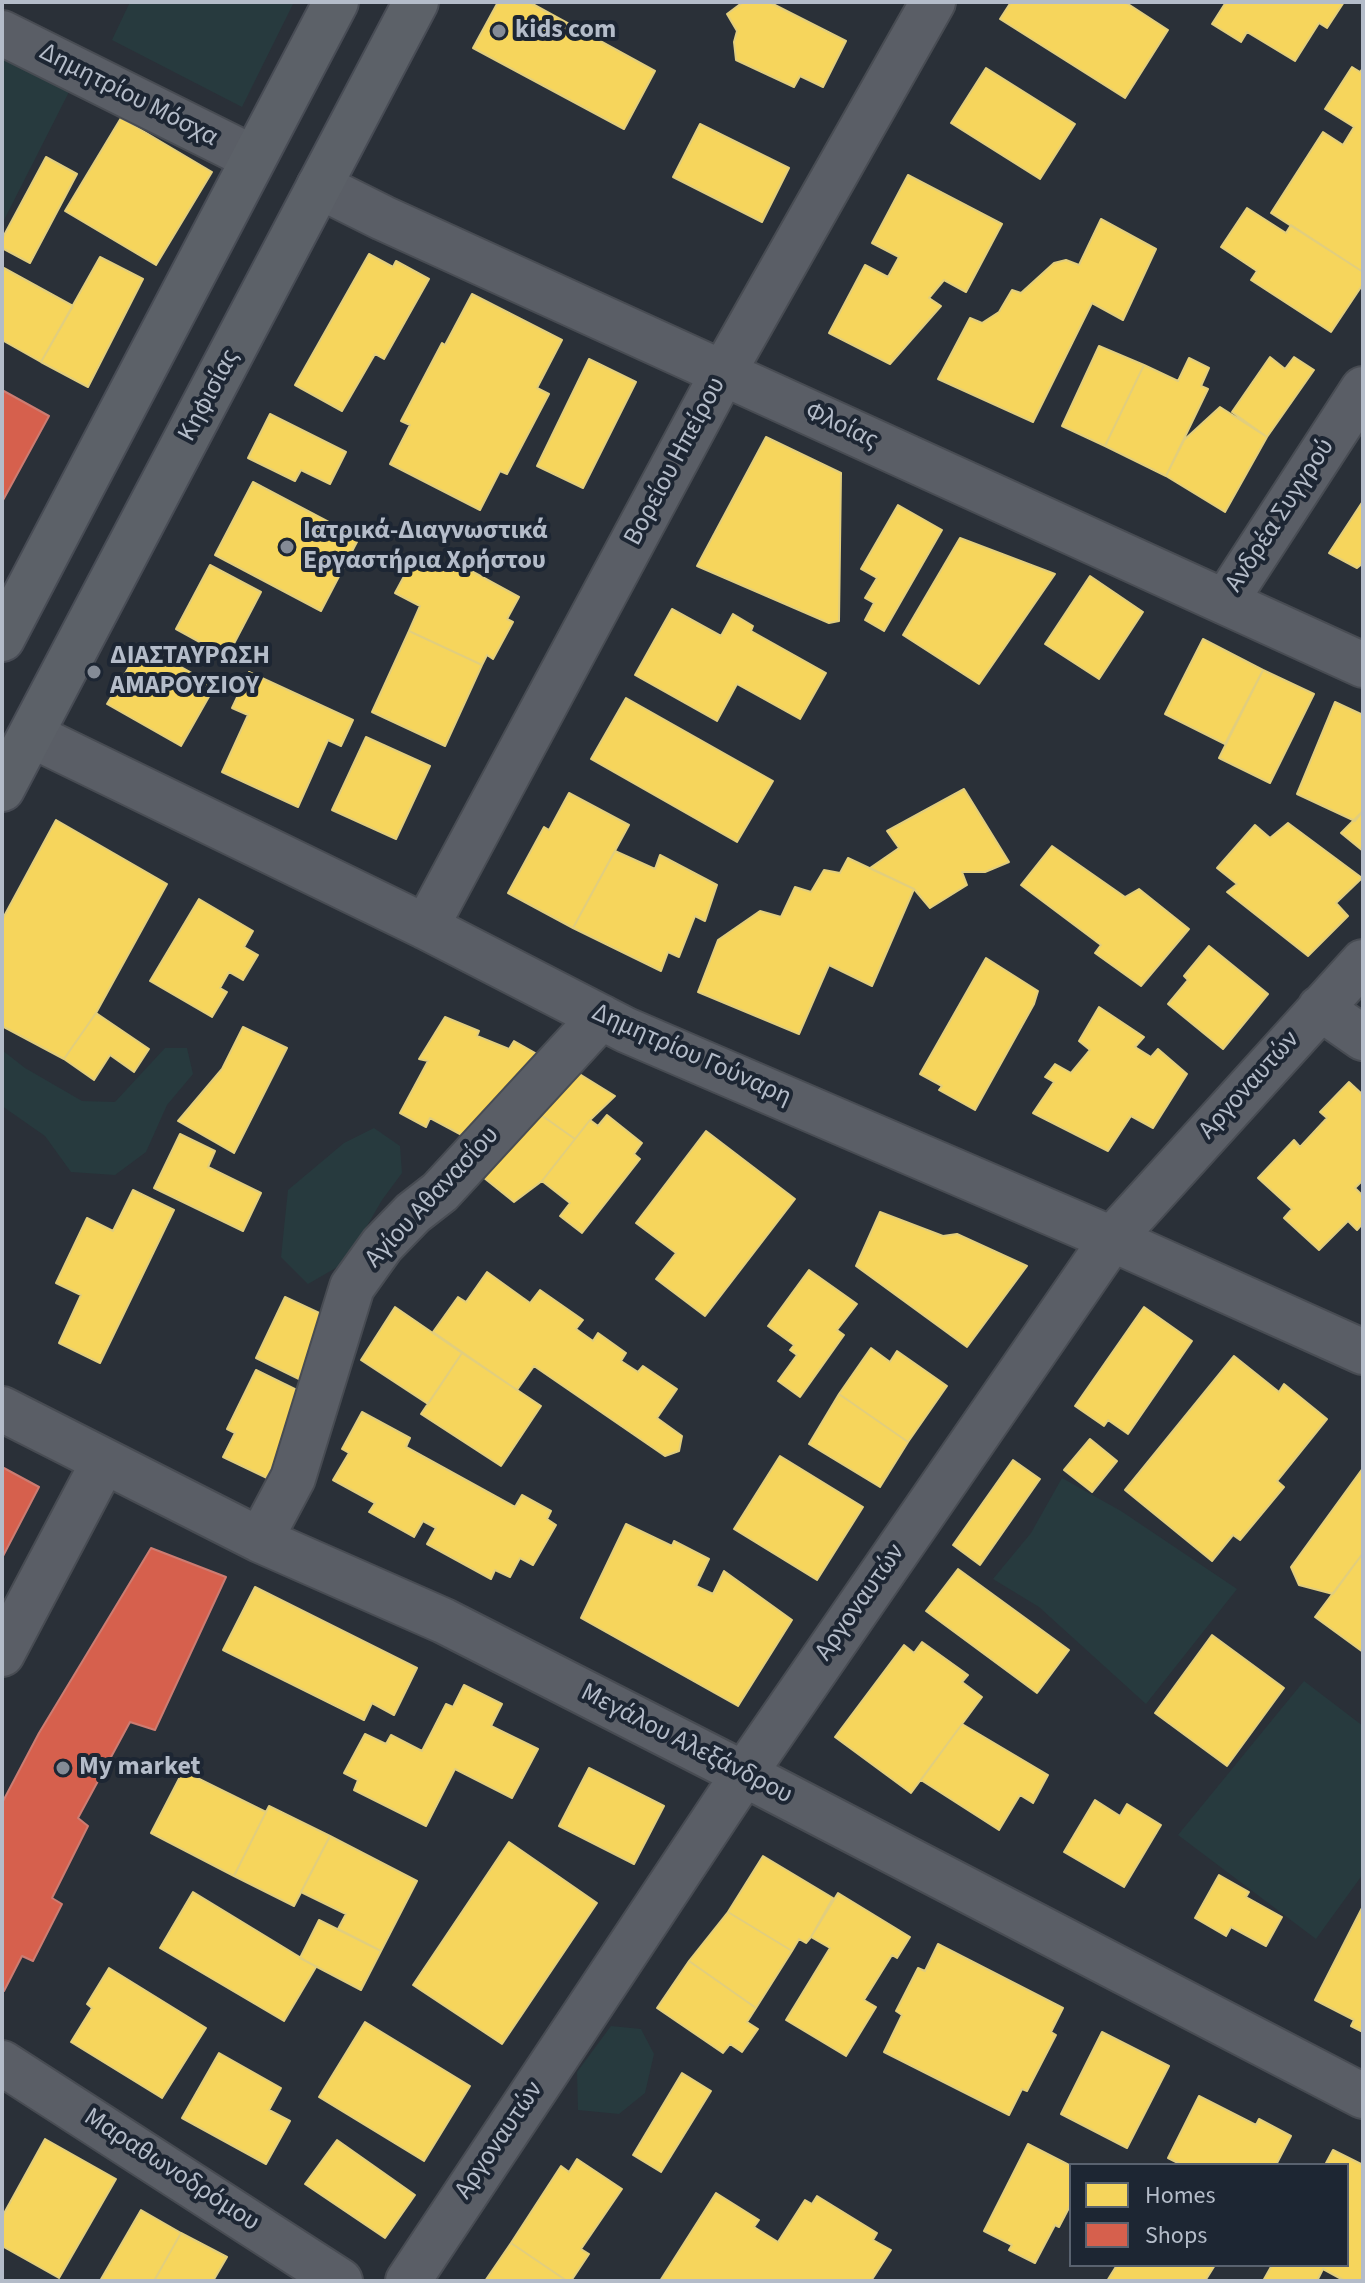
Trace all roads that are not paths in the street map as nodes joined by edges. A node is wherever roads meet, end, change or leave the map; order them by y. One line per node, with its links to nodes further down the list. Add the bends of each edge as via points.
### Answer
1 (336, 2): 5 (main road)
2 (416, 2): 6 (main road, Κηφισίας)
3 (933, 2): 7 (street, Βορείου Ηπείρου)
4 (2, 33): 5 (street, Δημητρίου Μόσχα)
5 (253, 158): 10 (main road)
6 (319, 186): 7 (street, Φλοίας); 12 (main road, Κηφισίας)
7 (723, 373): 9 (street, Φλοίας); 14 (street, Βορείου Ηπείρου)
8 (1363, 389): 9 (street, Ανδρέα Συγγρού)
9 (1225, 602): 11 (street, Φλοίας)
10 (2, 639)
11 (1363, 665)
12 (31, 735): 13 (main road, Κηφισίας); 14 (street, Δημητρίου Γούναρη)
13 (2, 789)
14 (426, 927): 17 (street, Δημητρίου Γούναρη)
15 (1363, 962): 16 (street, Αργοναυτών)
16 (1320, 1008): 18 (street); 19 (street, Αργοναυτών)
17 (601, 1017): 19 (street, Δημητρίου Γούναρη); 23 (street, Αγίου Αθανασίου, via 440,1192 382,1245 352,1287 293,1478)
18 (1363, 1038)
19 (1112, 1239): 20 (street, Δημητρίου Γούναρη); 25 (street, Αργοναυτών)
20 (1363, 1352)
21 (2, 1409): 22 (street, Μεγάλου Αλεξάνδρου)
22 (104, 1461): 23 (street, Μεγάλου Αλεξάνδρου); 24 (street)
23 (260, 1540): 25 (street, Μεγάλου Αλεξάνδρου, via 444,1621)
24 (2, 1654)
25 (744, 1774): 27 (street, Μεγάλου Αλεξάνδρου); 29 (street, Αργοναυτών)
26 (2, 2063): 28 (street, Μαραθωνοδρόμου)
27 (1363, 2096)
28 (340, 2281)
29 (408, 2281)

